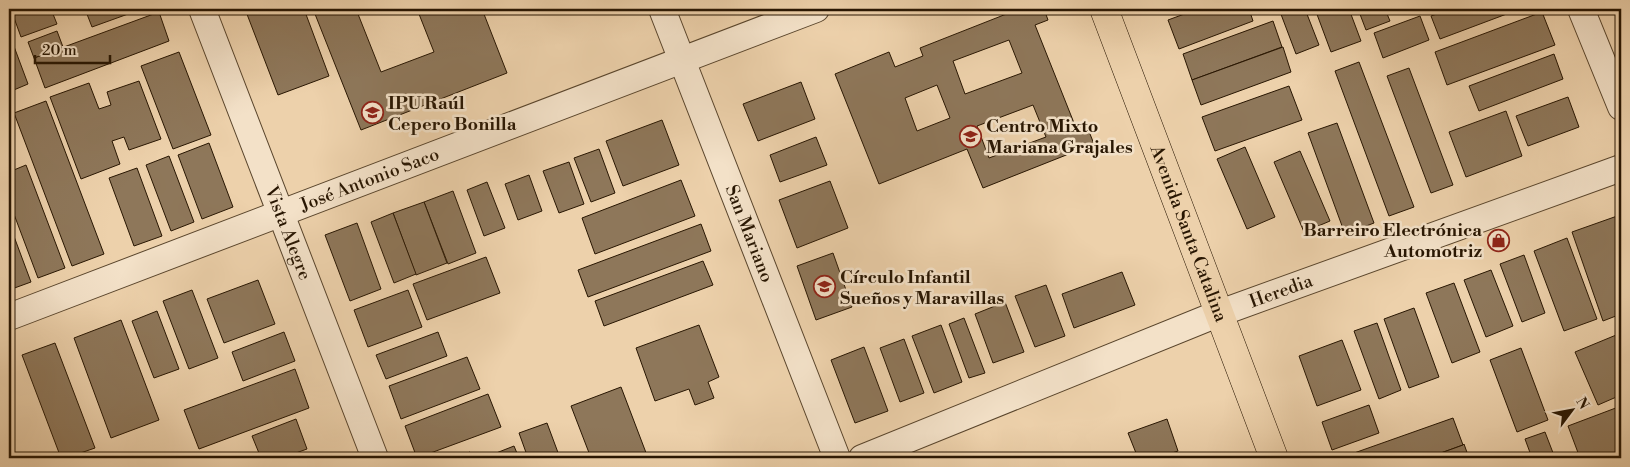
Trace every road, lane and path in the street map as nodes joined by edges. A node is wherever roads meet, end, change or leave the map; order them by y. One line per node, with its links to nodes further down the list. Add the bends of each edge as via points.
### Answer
1 (202, 9): 9 (street, Vista Alegre)
2 (662, 9): 6 (street, San Mariano)
3 (816, 9): 6 (street, José Antonio Saco)
4 (1104, 9): 10 (main road, Avenida Santa Catalina)
5 (1581, 9): 7 (street)
6 (682, 60): 9 (street, José Antonio Saco); 13 (street, San Mariano)
7 (1621, 107)
8 (1621, 168): 10 (street, Heredia)
9 (280, 213): 11 (street, José Antonio Saco); 12 (street, Vista Alegre)
10 (1220, 313): 14 (street, Heredia); 15 (main road, Avenida Santa Catalina)
11 (9, 317)
12 (375, 458)
13 (837, 458)
14 (862, 458)
15 (1274, 458)

